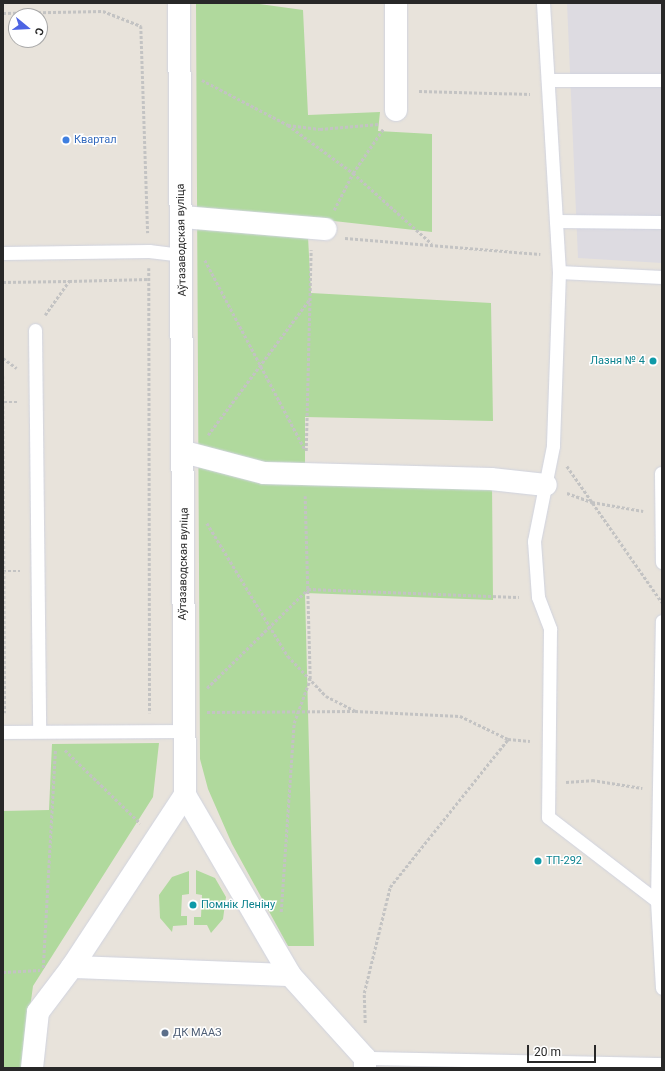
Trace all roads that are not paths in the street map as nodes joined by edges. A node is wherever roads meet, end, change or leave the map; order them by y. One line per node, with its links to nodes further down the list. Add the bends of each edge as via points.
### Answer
1 (179, 3): 7 (street, Аўтазаводская вуліца)
2 (396, 3): 6 (street)
3 (544, 3): 4 (lane)
4 (548, 80): 5 (lane); 8 (lane)
5 (662, 80)
6 (396, 110)
7 (182, 217): 10 (street); 12 (street, Аўтазаводская вуліца)
8 (556, 221): 9 (lane); 13 (lane)
9 (662, 222)
10 (332, 234)
11 (3, 253): 12 (lane)
12 (192, 254): 16 (street, Аўтазаводская вуліца)
13 (559, 272): 14 (lane); 18 (lane, via 553,446)
14 (662, 277)
15 (35, 330): 23 (lane)
16 (189, 454): 18 (street, via 264,473 491,479); 22 (street, Аўтазаводская вуліца)
17 (661, 473): 19 (lane)
18 (546, 485): 26 (lane, via 534,541 538,597 550,629 548,817)
19 (661, 514): 20 (lane)
20 (662, 562)
21 (662, 621): 26 (lane)
22 (182, 722): 23 (lane, via 150,730 56,736); 25 (street, Аўтазаводская вуліца)
23 (39, 731): 24 (lane)
24 (4, 732)
25 (185, 795): 27 (street); 28 (street, Аўтазаводская вуліца)
26 (657, 901): 29 (lane)
27 (72, 967): 28 (street); 32 (street, via 38,1012)
28 (290, 975): 30 (street, Аўтазаводская вуліца)
29 (662, 988)
30 (365, 1063): 31 (lane)
31 (662, 1064)
32 (32, 1068)

